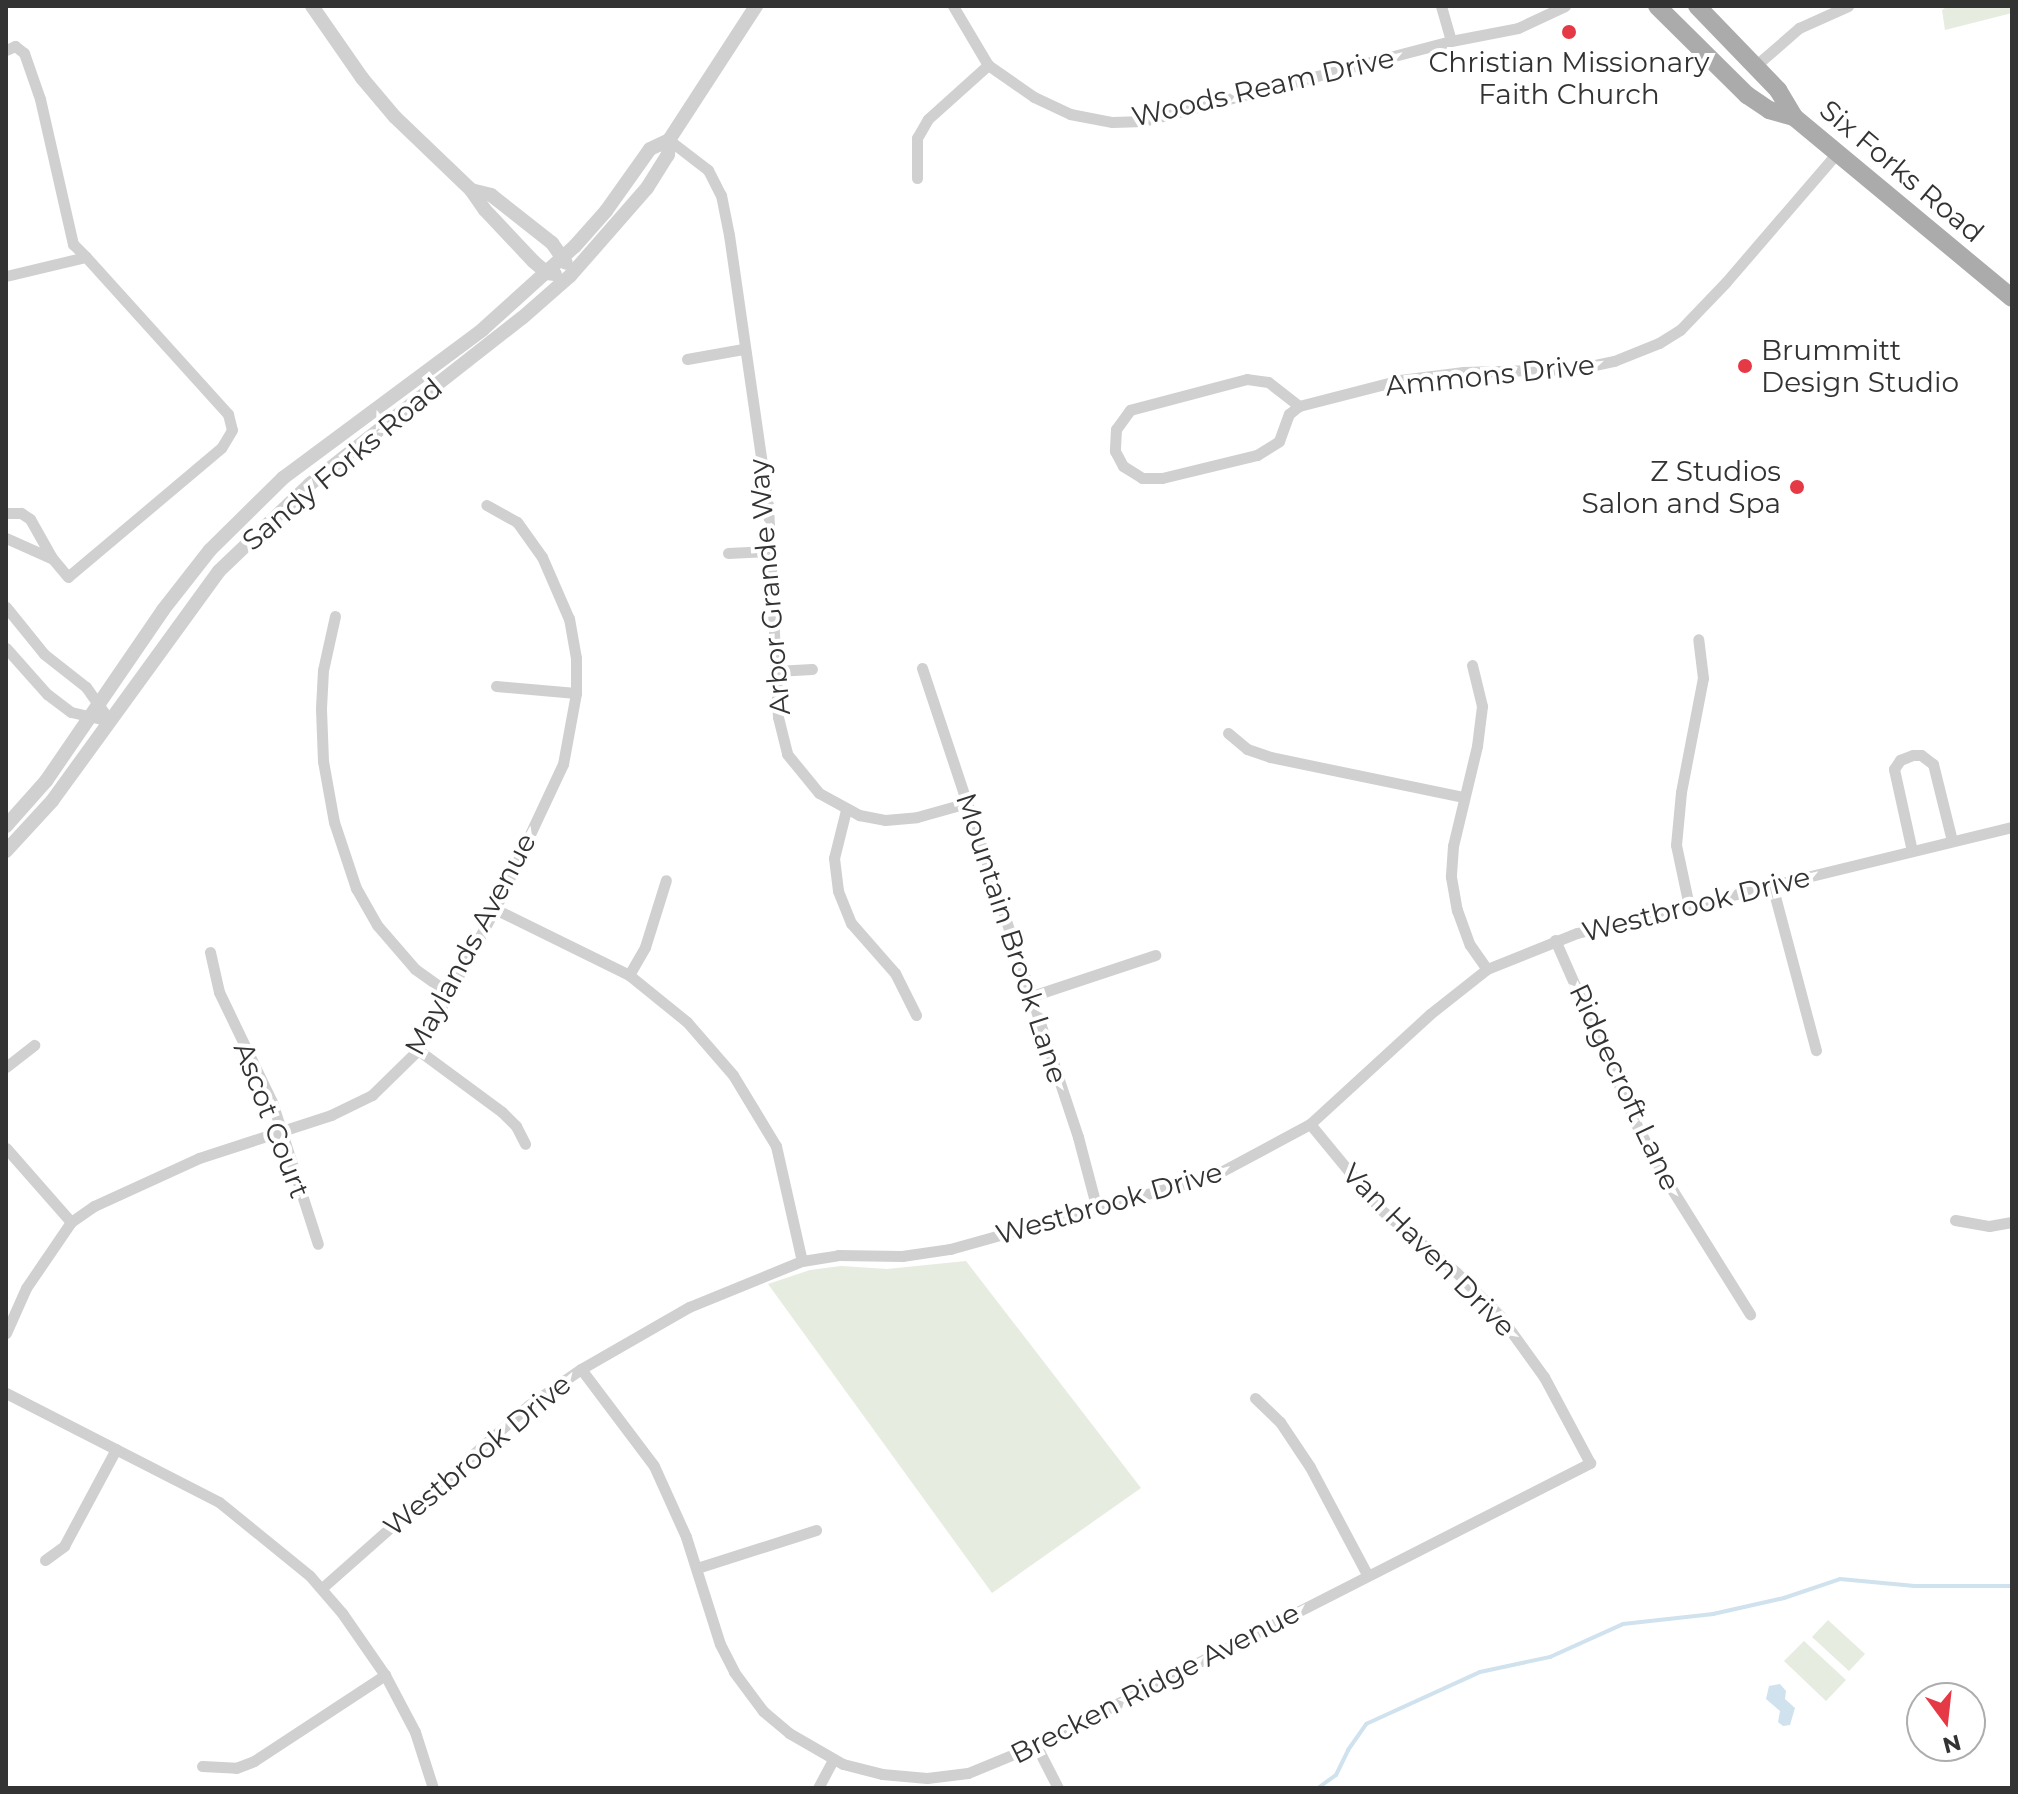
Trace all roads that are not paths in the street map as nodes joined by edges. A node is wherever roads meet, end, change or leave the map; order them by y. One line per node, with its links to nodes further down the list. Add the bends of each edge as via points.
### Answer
1 (312, 6): 17 (street, via 395,117)
2 (756, 6): 14 (street, Sandy Forks Road)
3 (953, 6): 11 (street, Woods Ream Drive)
4 (1441, 6): 9 (street)
5 (1565, 6): 9 (street, Woods Ream Drive, via 1518,28)
6 (1657, 6): 13 (main road, Six Forks Road, via 1747,95 1769,110)
7 (1697, 6): 12 (main road, Six Forks Road)
8 (1848, 6): 12 (street, via 1799,28)
9 (1451, 41): 11 (street, Woods Ream Drive, via 1144,121 1112,122 1070,114)
10 (6, 50): 19 (street, via 15,46 24,53 73,244)
11 (988, 65): 16 (street, via 928,119 917,138)
12 (1754, 67): 13 (main road, Six Forks Road, via 1786,99)
13 (1794, 117): 15 (main road, Six Forks Road)
14 (669, 140): 18 (street, Sandy Forks Road, via 650,149 606,211); 22 (street, Sandy Forks Road, via 668,155 647,188); 24 (street, Arbor Grande Way, via 708,170 721,195)
15 (1837, 153): 23 (main road, Six Forks Road); 26 (street, Ammons Drive, via 1726,282 1680,330 1659,343 1576,369 1463,372 1400,380)
16 (917, 178)
17 (471, 190): 18 (street, via 491,195); 20 (street)
18 (564, 256): 20 (street, Sandy Forks Road); 22 (street)
19 (86, 257): 21 (street); 34 (street, via 228,414 232,430 221,448 68,577)
20 (547, 273): 22 (street); 45 (street, Sandy Forks Road, via 482,330 340,432 245,513 189,574)
21 (6, 276)
22 (570, 276): 46 (street, Sandy Forks Road, via 267,522 219,571)
23 (2012, 298)
24 (743, 349): 25 (street); 32 (street, Arbor Grande Way, via 768,505)
25 (687, 359)
26 (1299, 406): 26 (street, via 1289,414 1279,441 1257,455 1142,478 1123,466 1115,451 1116,429 1130,410 1247,379 1268,382)
27 (486, 505): 44 (street, Maylands Avenue, via 517,522 542,557 569,619)
28 (6, 513): 29 (street, via 21,513)
29 (39, 535): 31 (street); 34 (street)
30 (6, 538): 31 (street)
31 (26, 544): 34 (street)
32 (769, 551): 33 (street); 42 (street, Arbor Grande Way)
33 (728, 553)
34 (52, 558)
35 (6, 607): 45 (street, via 44,654 86,687)
36 (335, 616): 65 (street, via 321,709 334,822 356,888 377,925 415,969)
37 (1698, 639): 58 (street, via 1703,678 1676,845)
38 (6, 648): 45 (street, via 47,694 71,712)
39 (1472, 665): 48 (street, via 1482,706)
40 (922, 668): 49 (street, Mountain Brook Lane)
41 (812, 669): 42 (street)
42 (776, 671): 50 (street, Arbor Grande Way, via 778,717 787,754 819,793)
43 (496, 686): 44 (street)
44 (576, 693): 59 (street, Maylands Avenue, via 563,764)
45 (94, 710): 46 (street); 51 (street, Sandy Forks Road, via 46,781)
46 (110, 721): 54 (street, Sandy Forks Road, via 52,801)
47 (1228, 733): 48 (street, via 1247,749 1270,757)
48 (1464, 797): 63 (street, via 1451,877 1470,945)
49 (967, 803): 50 (street, Arbor Grande Way, via 885,820); 66 (street, Mountain Brook Lane)
50 (846, 810): 67 (street, via 834,858 838,891 851,923 895,973)
51 (6, 826)
52 (2012, 828): 53 (street, Westbrook Drive)
53 (1952, 841): 55 (street, Westbrook Drive); 55 (street, via 1933,764 1913,755 1894,769)
54 (6, 851)
55 (1912, 851): 57 (street, Westbrook Drive)
56 (666, 880): 64 (street, via 645,947)
57 (1772, 885): 58 (street, Westbrook Drive); 70 (street)
58 (1689, 906): 60 (street, Westbrook Drive)
59 (495, 909): 64 (street); 65 (street, Maylands Avenue)
60 (1555, 940): 63 (street, Westbrook Drive); 82 (street, Ridgecroft Lane, via 1638,1128)
61 (210, 952): 73 (street, Ascot Court, via 212,976 258,1069)
62 (1155, 955): 66 (street)
63 (1487, 969): 72 (street, Westbrook Drive)
64 (629, 975): 81 (street, via 687,1022 741,1086 776,1146)
65 (450, 994): 69 (street, Maylands Avenue)
66 (1032, 996): 76 (street, Mountain Brook Lane)
67 (916, 1015)
68 (34, 1045): 71 (street)
69 (418, 1050): 73 (street, Maylands Avenue, via 372,1095); 74 (street, via 502,1112)
70 (1816, 1050)
71 (6, 1067)
72 (1310, 1124): 76 (street, Westbrook Drive, via 1215,1175); 88 (street, Van Haven Drive, via 1380,1209 1500,1316 1544,1377)
73 (280, 1132): 78 (street, Maylands Avenue, via 125,1189); 80 (street, Ascot Court)
74 (525, 1144)
75 (6, 1148): 78 (street)
76 (1097, 1209): 81 (street, Westbrook Drive, via 950,1249)
77 (1955, 1220): 79 (street, via 1989,1226)
78 (71, 1222): 83 (street, Maylands Avenue, via 26,1288)
79 (2012, 1222)
80 (318, 1244)
81 (802, 1261): 84 (street, Westbrook Drive, via 689,1307)
82 (1750, 1314)
83 (6, 1333)
84 (581, 1369): 91 (street, Brecken Ridge Avenue, via 654,1466); 93 (street, Westbrook Drive, via 474,1451)
85 (6, 1393): 87 (street)
86 (1255, 1398): 92 (street, via 1280,1422 1310,1467)
87 (116, 1449): 90 (street, via 64,1546); 93 (street, via 219,1502)
88 (1590, 1463): 92 (street, Brecken Ridge Avenue)
89 (816, 1530): 91 (street)
90 (45, 1560)
91 (697, 1568): 96 (street, Brecken Ridge Avenue, via 734,1672 772,1718)
92 (1367, 1574): 95 (street, Brecken Ridge Avenue)
93 (322, 1588): 94 (street)
94 (385, 1675): 97 (street, via 254,1761 236,1768); 98 (street, via 415,1732)
95 (1036, 1745): 96 (street, Brecken Ridge Avenue, via 968,1773 927,1778 882,1774); 100 (street)
96 (833, 1760): 99 (street)
97 (202, 1766)
98 (433, 1788)
99 (818, 1788)
100 (1058, 1788)

